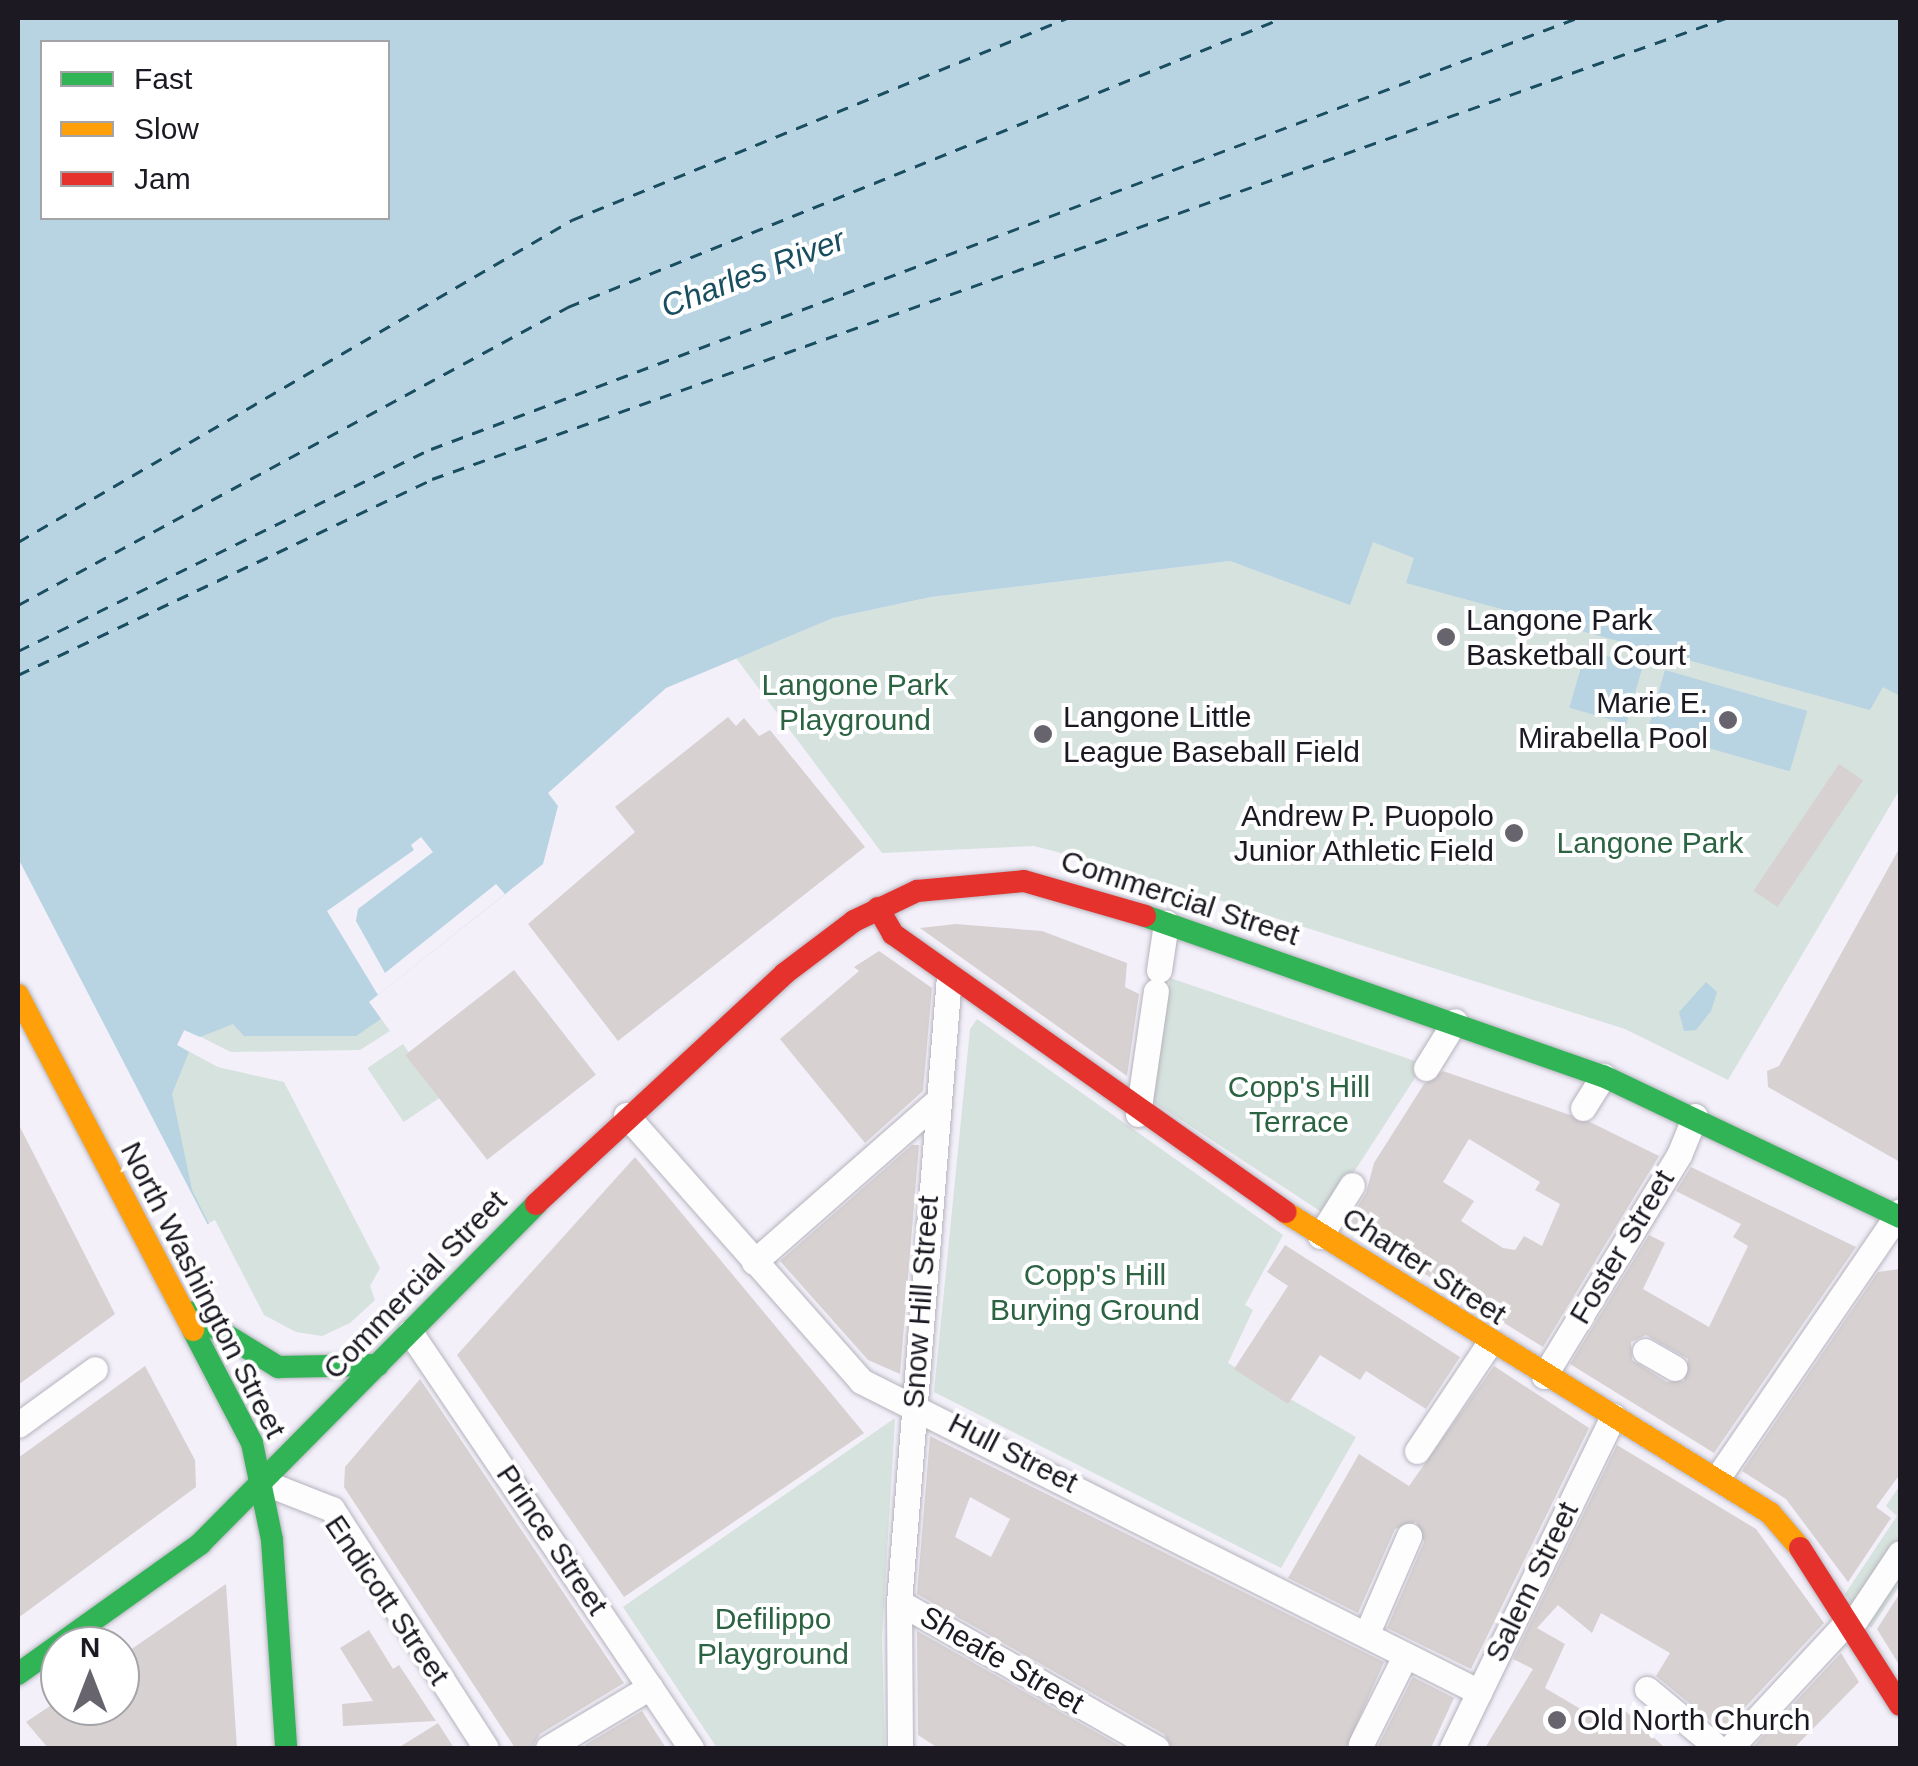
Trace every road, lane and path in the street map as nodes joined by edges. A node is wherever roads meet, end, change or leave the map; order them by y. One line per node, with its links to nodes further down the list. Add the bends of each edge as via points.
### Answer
1 (878, 908): 2 (main road, Commercial Street, via 944,886 1024,881); 3 (main road, Charter Street, via 893,934); 11 (main road, Commercial Street, via 784,974)
2 (1166, 923): 5 (main road, Commercial Street); 10 (street)
3 (949, 976): 8 (street, Snow Hill Street); 10 (main road, Charter Street)
4 (18, 995): 17 (main road, North Washington Street)
5 (1455, 1021): 6 (street); 7 (main road, Commercial Street)
6 (1426, 1068)
7 (1603, 1076): 9 (street); 12 (main road, Commercial Street)
8 (936, 1102): 16 (street); 25 (street, Snow Hill Street)
9 (1582, 1108)
10 (1138, 1114): 15 (main road, Charter Street)
11 (626, 1115): 16 (street, Hull Street); 18 (main road, Commercial Street)
12 (1695, 1116): 14 (main road, Commercial Street); 24 (street, Foster Street, via 1654,1218)
13 (1352, 1185): 15 (street)
14 (1900, 1215): 29 (street)
15 (1320, 1236): 19 (main road, Charter Street)
16 (754, 1262): 25 (street, Hull Street, via 854,1375)
17 (176, 1298): 21 (main road, via 278,1367); 30 (main road, North Washington Street, via 250,1436)
18 (410, 1332): 21 (main road, Commercial Street); 38 (street, Prince Street)
19 (1490, 1344): 24 (main road, Charter Street); 28 (street)
20 (1646, 1351): 22 (street)
21 (378, 1365): 30 (main road, Commercial Street)
22 (1675, 1368)
23 (95, 1369): 27 (street)
24 (1544, 1376): 26 (main road, Charter Street)
25 (913, 1406): 33 (street, Snow Hill Street); 35 (street, Hull Street)
26 (1613, 1416): 29 (main road, Charter Street); 41 (street, Salem Street)
27 (18, 1425)
28 (1417, 1451)
29 (1718, 1477): 34 (main road, Charter Street, via 1770,1513)
30 (263, 1482): 37 (main road, Commercial Street, via 200,1544); 44 (main road, North Washington Street); 45 (street, Endicott Street, via 332,1509)
31 (1409, 1536): 35 (street)
32 (1900, 1553): 34 (street)
33 (899, 1602): 47 (street, Snow Hill Street); 48 (street, Sheafe Street)
34 (1851, 1621): 39 (main road, Charter Street); 51 (street)
35 (1367, 1633): 36 (street, Hull Street)
36 (1405, 1656): 41 (street, Hull Street); 43 (street)
37 (18, 1674)
38 (650, 1687): 42 (street); 46 (street, Prince Street)
39 (1896, 1688)
40 (1647, 1689): 50 (street)
41 (1479, 1692): 49 (street, Salem Street)
42 (565, 1744)
43 (1361, 1744)
44 (286, 1748)
45 (486, 1748)
46 (692, 1748)
47 (900, 1748)
48 (1156, 1748)
49 (1452, 1748)
50 (1718, 1748)
51 (1730, 1748)

